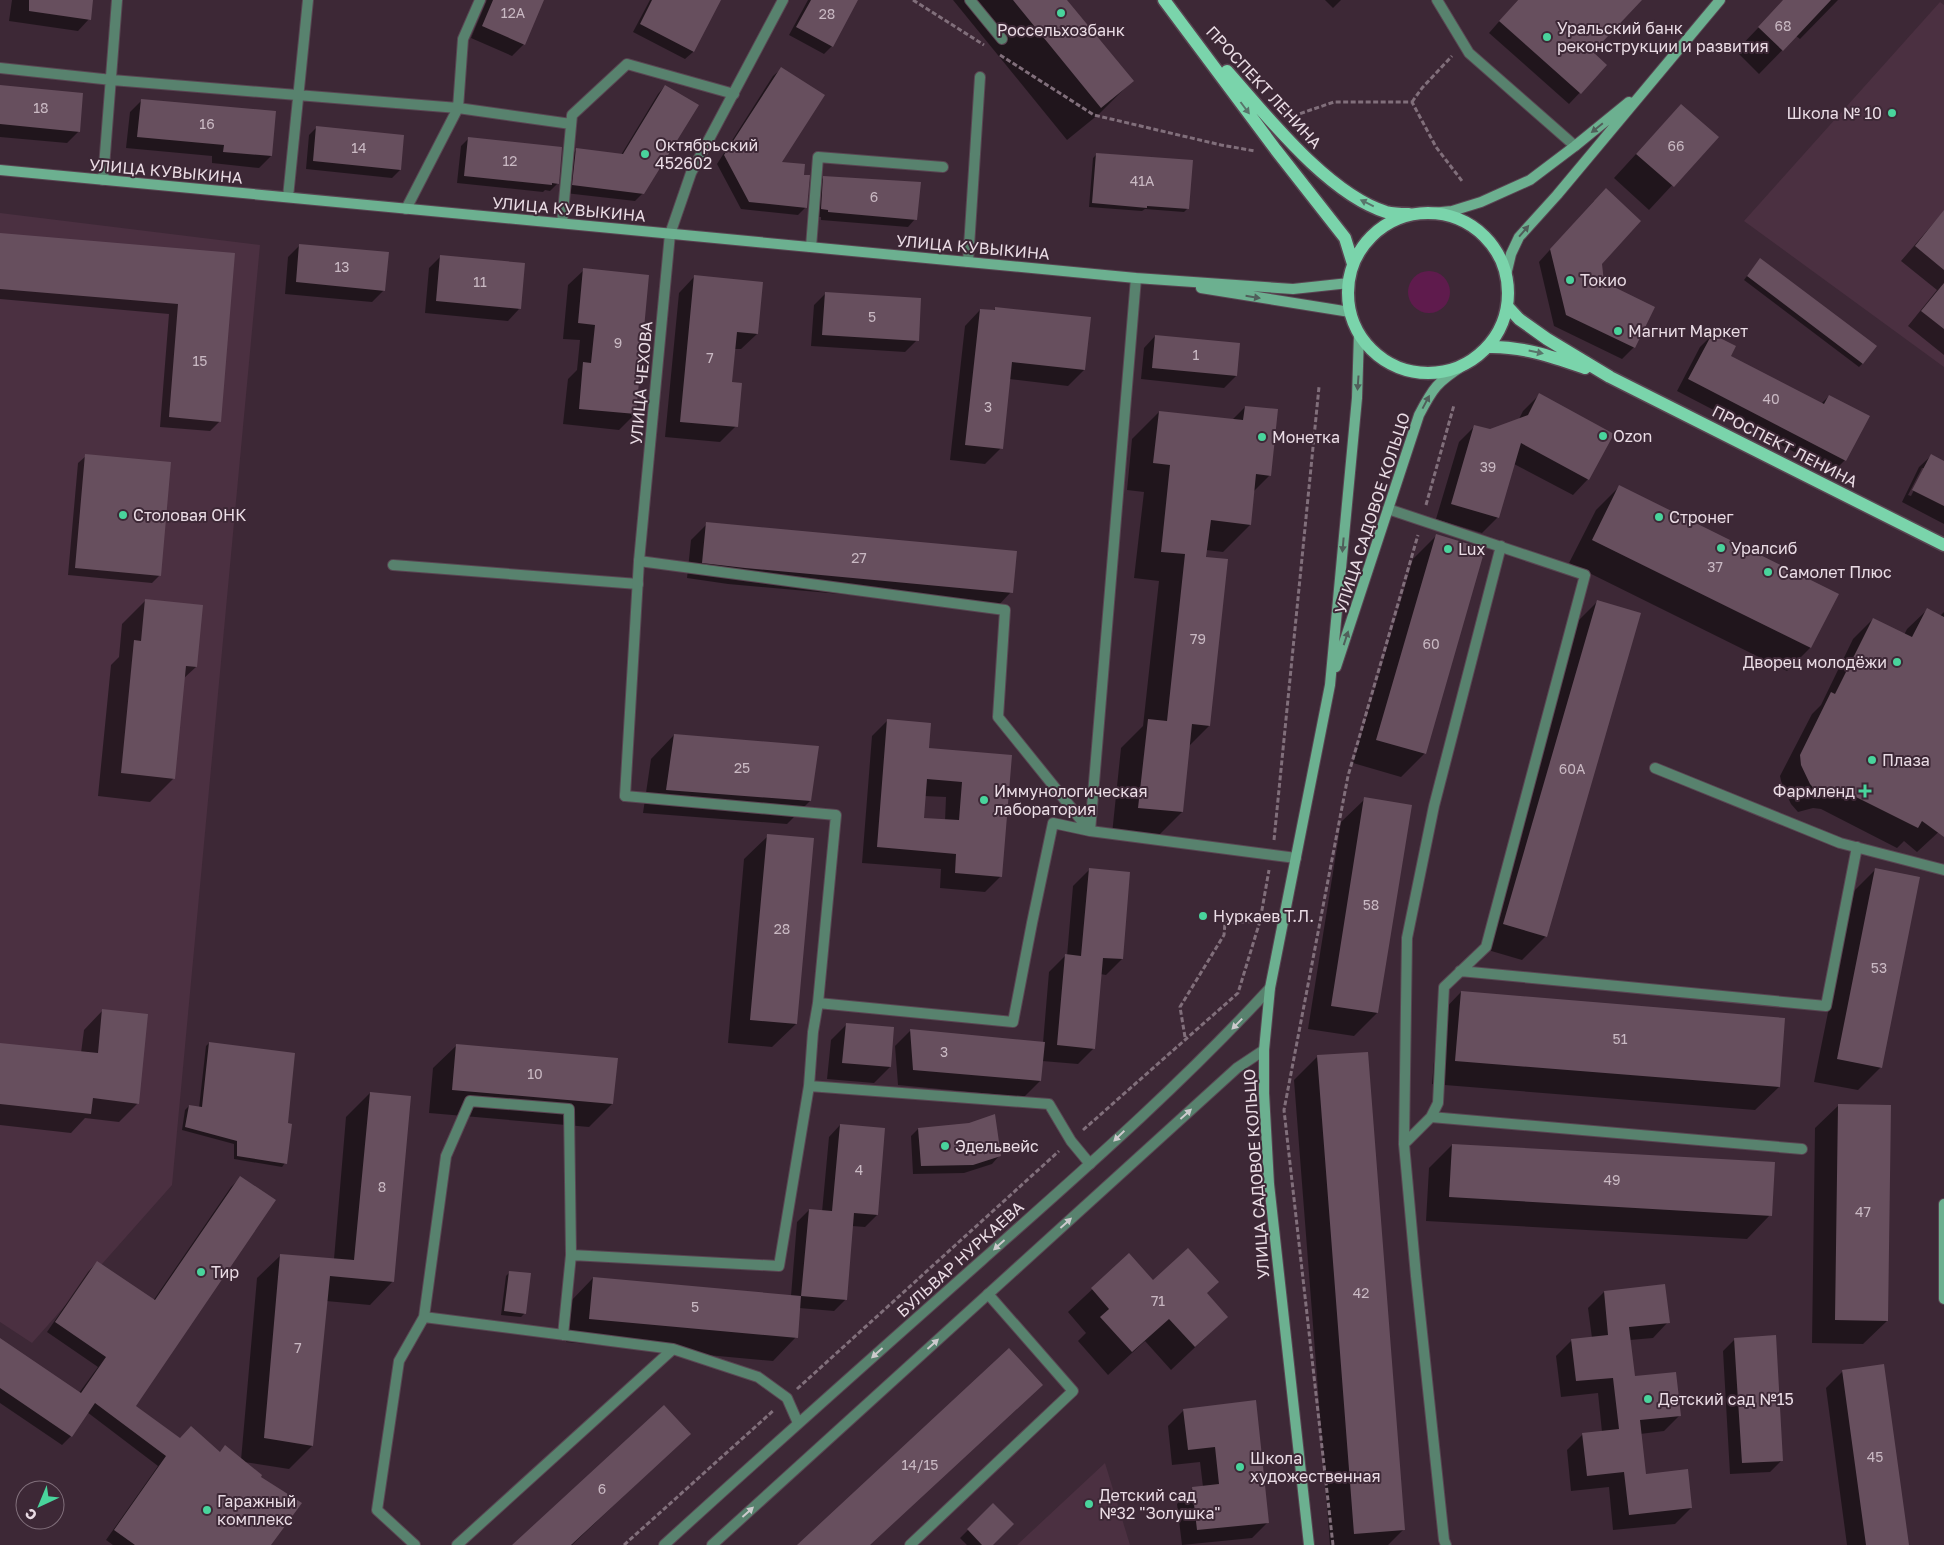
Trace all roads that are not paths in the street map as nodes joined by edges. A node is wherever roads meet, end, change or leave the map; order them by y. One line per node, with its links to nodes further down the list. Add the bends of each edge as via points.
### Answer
1 (117, 0): 13 (street)
2 (308, 0): 16 (street)
3 (480, 0): 17 (street, via 463,39)
4 (783, 0): 15 (street, УЛИЦА ЧЕХОВА)
5 (970, 0): 10 (street)
6 (1164, 0): 9 (main road, ПРОСПЕКТ ЛЕНИНА)
7 (1437, 0): 19 (street, via 1469,52)
8 (1720, 0): 14 (main road)
9 (1174, 12): 26 (main road, ПРОСПЕКТ ЛЕНИНА, one-way to 9, via 1387,212 1362,201 1336,183 1296,149); 31 (main road, ПРОСПЕКТ ЛЕНИНА, one-way to 31, via 1345,238)
10 (1002, 38)
11 (0, 68): 13 (street)
12 (980, 77): 30 (street)
13 (112, 80): 16 (street); 22 (street)
14 (1649, 86): 19 (main road, one-way to 19); 32 (main road, one-way to 14, via 1510,254 1519,237)
15 (734, 94): 18 (street, via 627,64 572,115); 28 (street, УЛИЦА ЧЕХОВА, via 692,173)
16 (298, 95): 17 (street); 23 (street)
17 (458, 108): 18 (street); 24 (street)
18 (571, 124): 27 (street)
19 (1575, 146): 25 (main road, via 1530,180 1481,202 1452,211)
20 (943, 167): 29 (street, via 818,157)
21 (0, 170): 22 (main road, УЛИЦА КУВЫКИНА)
22 (103, 180): 23 (main road, УЛИЦА КУВЫКИНА)
23 (288, 197): 24 (main road, УЛИЦА КУВЫКИНА)
24 (406, 208): 27 (main road, УЛИЦА КУВЫКИНА)
25 (1431, 213): 26 (main road); 32 (main road, via 1464,222 1479,232 1491,244)
26 (1414, 215): 31 (main road, via 1398,219 1371,237)
27 (562, 224): 28 (main road, УЛИЦА КУВЫКИНА)
28 (670, 234): 29 (main road, УЛИЦА КУВЫКИНА); 44 (street, УЛИЦА ЧЕХОВА)
29 (811, 247): 30 (main road, УЛИЦА КУВЫКИНА)
30 (968, 262): 33 (main road, УЛИЦА КУВЫКИНА)
31 (1353, 264): 34 (main road)
32 (1506, 276): 35 (main road)
33 (1136, 278): 34 (main road, УЛИЦА КУВЫКИНА, via 1293,289); 36 (main road, УЛИЦА КУВЫКИНА, one-way to 36); 49 (street)
34 (1349, 283): 36 (main road)
35 (1507, 306): 38 (main road, via 1503,321); 40 (main road, ПРОСПЕКТ ЛЕНИНА, via 1547,339)
36 (1350, 312): 37 (main road)
37 (1359, 334): 39 (main road, via 1387,362 1406,370 1425,374 1445,372); 47 (main road, УЛИЦА САДОВОЕ КОЛЬЦО, one-way to 47, via 1357,398)
38 (1488, 347): 39 (main road); 40 (main road, ПРОСПЕКТ ЛЕНИНА, one-way to 40, via 1504,346 1540,352)
39 (1464, 365): 41 (main road, УЛИЦА САДОВОЕ КОЛЬЦО, one-way to 39, via 1419,415 1443,378)
40 (1610, 377): 42 (main road, ПРОСПЕКТ ЛЕНИНА)
41 (1388, 509): 43 (street); 47 (main road, УЛИЦА САДОВОЕ КОЛЬЦО, one-way to 41)
42 (1944, 544)
43 (1501, 546): 53 (street, via 1585,574 1486,947); 59 (street, via 1434,806 1407,938)
44 (639, 561): 46 (street, УЛИЦА ЧЕХОВА); 49 (street, via 1005,610 998,717)
45 (393, 564): 46 (street)
46 (638, 584): 55 (street, УЛИЦА ЧЕХОВА, via 624,796 836,815)
47 (1330, 685): 51 (main road, УЛИЦА САДОВОЕ КОЛЬЦО)
48 (1655, 768): 50 (street)
49 (1090, 831): 51 (street); 55 (street, via 1054,823 1013,1022)
50 (1857, 848): 52 (street); 53 (street, via 1826,1006)
51 (1296, 858): 54 (main road, УЛИЦА САДОВОЕ КОЛЬЦО)
52 (1944, 870)
53 (1460, 971): 58 (street, via 1444,986 1438,1103)
54 (1270, 988): 56 (main road, УЛИЦА САДОВОЕ КОЛЬЦО); 61 (street, БУЛЬВАР НУРКАЕВА, one-way to 61, via 1236,1025)
55 (818, 1004): 57 (street)
56 (1264, 1050): 64 (street, one-way to 56, via 1237,1068); 75 (main road, УЛИЦА САДОВОЕ КОЛЬЦО, via 1268,1184)
57 (809, 1086): 61 (street, via 1050,1104); 63 (street, via 779,1266)
58 (1431, 1117): 59 (street); 60 (street)
59 (1404, 1144): 76 (street)
60 (1802, 1149)
61 (1090, 1164): 69 (street, БУЛЬВАР НУРКАЕВА, one-way to 69)
62 (1944, 1204): 65 (main road)
63 (571, 1255): 66 (street, via 569,1109 470,1101 446,1156); 67 (street)
64 (988, 1294): 73 (street, one-way to 64); 74 (street, via 1073,1391)
65 (1944, 1299)
66 (424, 1317): 67 (street); 70 (street, via 399,1361 377,1510)
67 (564, 1334): 68 (street)
68 (673, 1349): 69 (street, via 758,1377 787,1398); 71 (street)
69 (798, 1423): 72 (street, БУЛЬВАР НУРКАЕВА)
70 (415, 1545)
71 (457, 1545)
72 (664, 1545)
73 (712, 1545)
74 (910, 1545)
75 (1308, 1545)
76 (1446, 1545)

